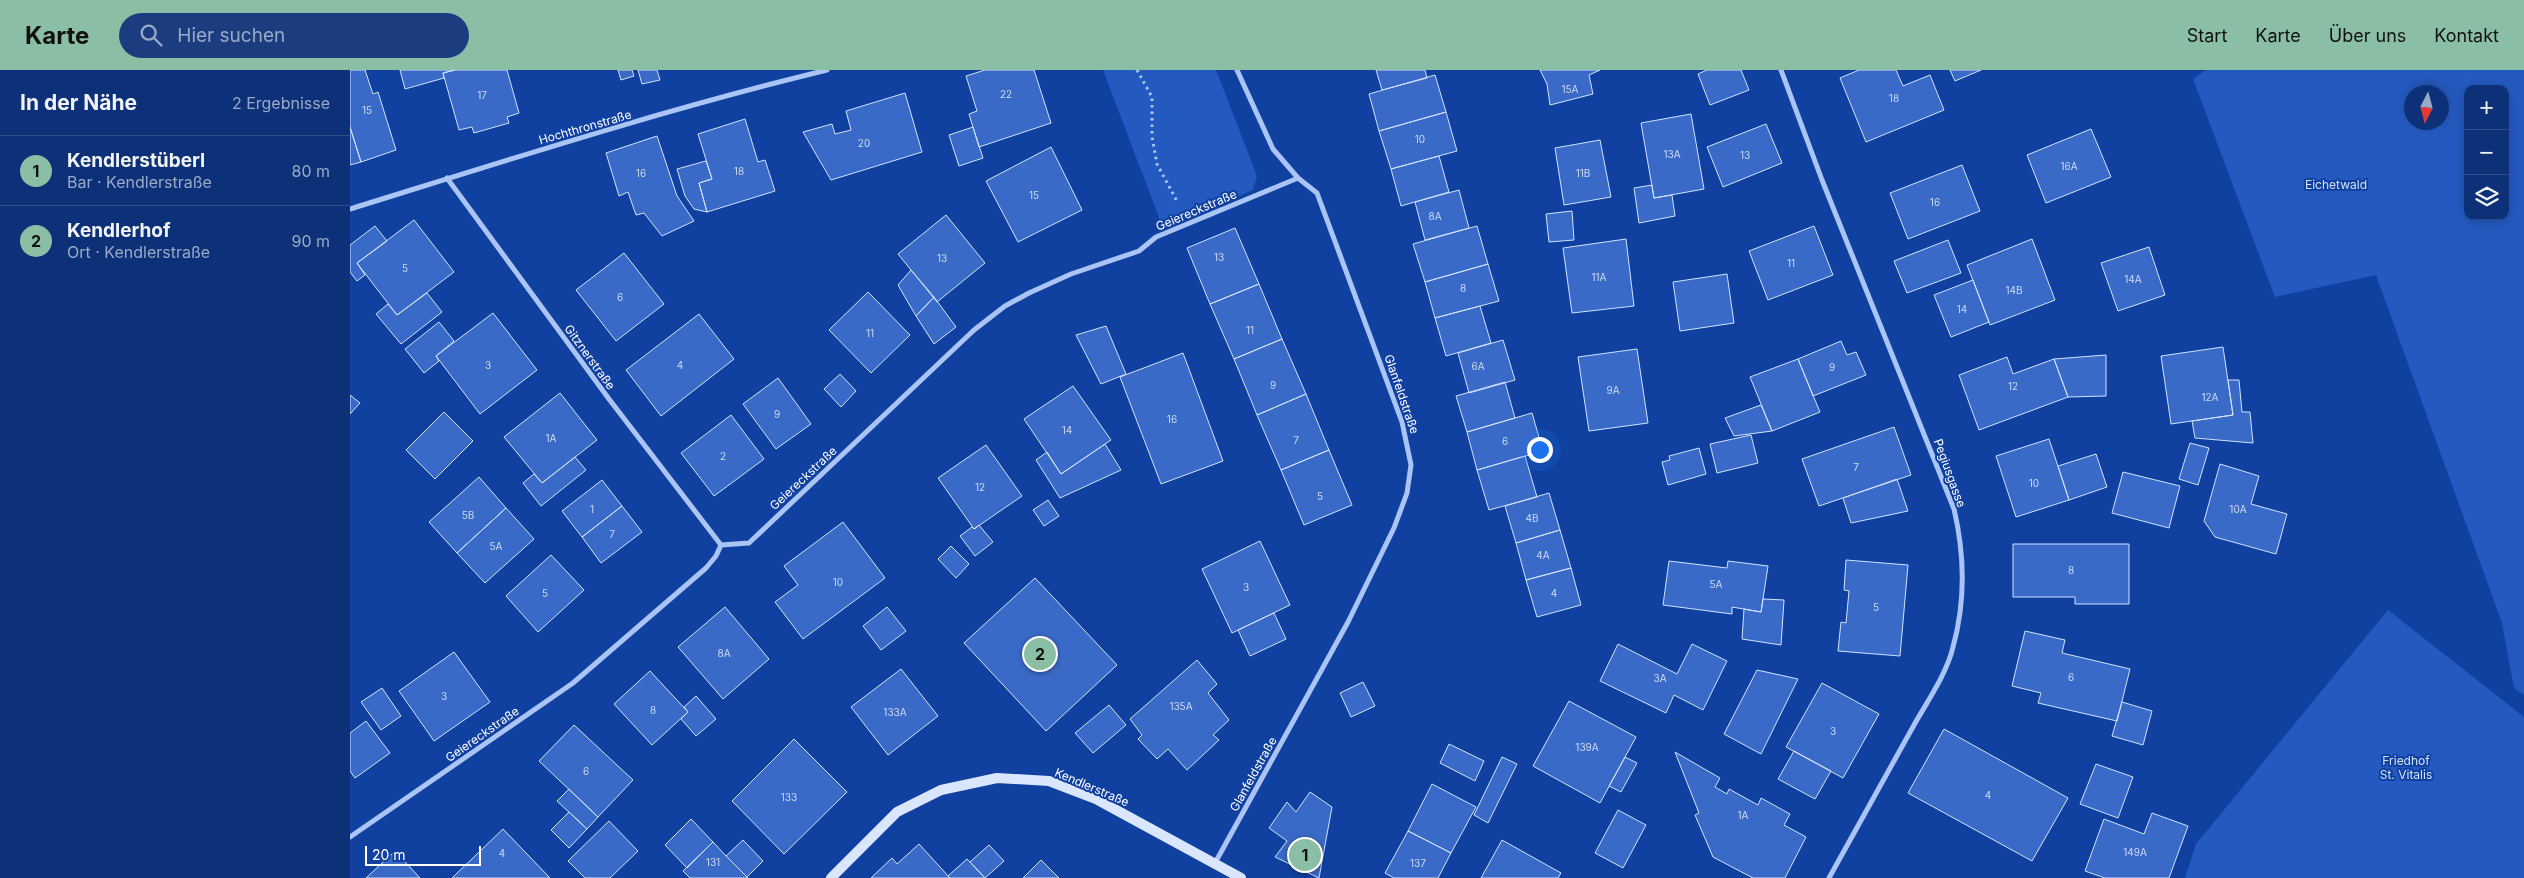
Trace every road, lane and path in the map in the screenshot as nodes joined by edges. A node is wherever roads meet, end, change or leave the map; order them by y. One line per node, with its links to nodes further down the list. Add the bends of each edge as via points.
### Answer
1 (827, 70): 5 (street, Hochthronstraße)
2 (1137, 70): 8 (path, via 1152,97 1152,137 1158,164 1175,199)
3 (1237, 70): 6 (street, Glanfeldstraße, via 1273,149)
4 (1781, 70): 14 (street, Pegiusgasse, via 1954,509 1964,569 1962,608 1953,650)
5 (446, 178): 7 (street, Hochthronstraße); 9 (street, Gitznerstraße, via 603,392)
6 (1298, 178): 8 (street, Geiereckstraße); 11 (street, Glanfeldstraße, via 1318,194 1402,422 1411,465 1407,493 1394,528 1348,622)
7 (350, 209)
8 (1191, 222): 9 (street, Geiereckstraße, via 1156,237 1139,251 1071,274 1005,306 974,330 749,543)
9 (721, 545): 10 (street, Geiereckstraße, via 706,568 573,683)
10 (350, 837)
11 (1215, 863): 12 (street, Kendlerstraße, via 1096,799 1049,781 996,778 941,790 897,812); 13 (street, Kendlerstraße)
12 (832, 878)
13 (1241, 878)
14 (1829, 878)

